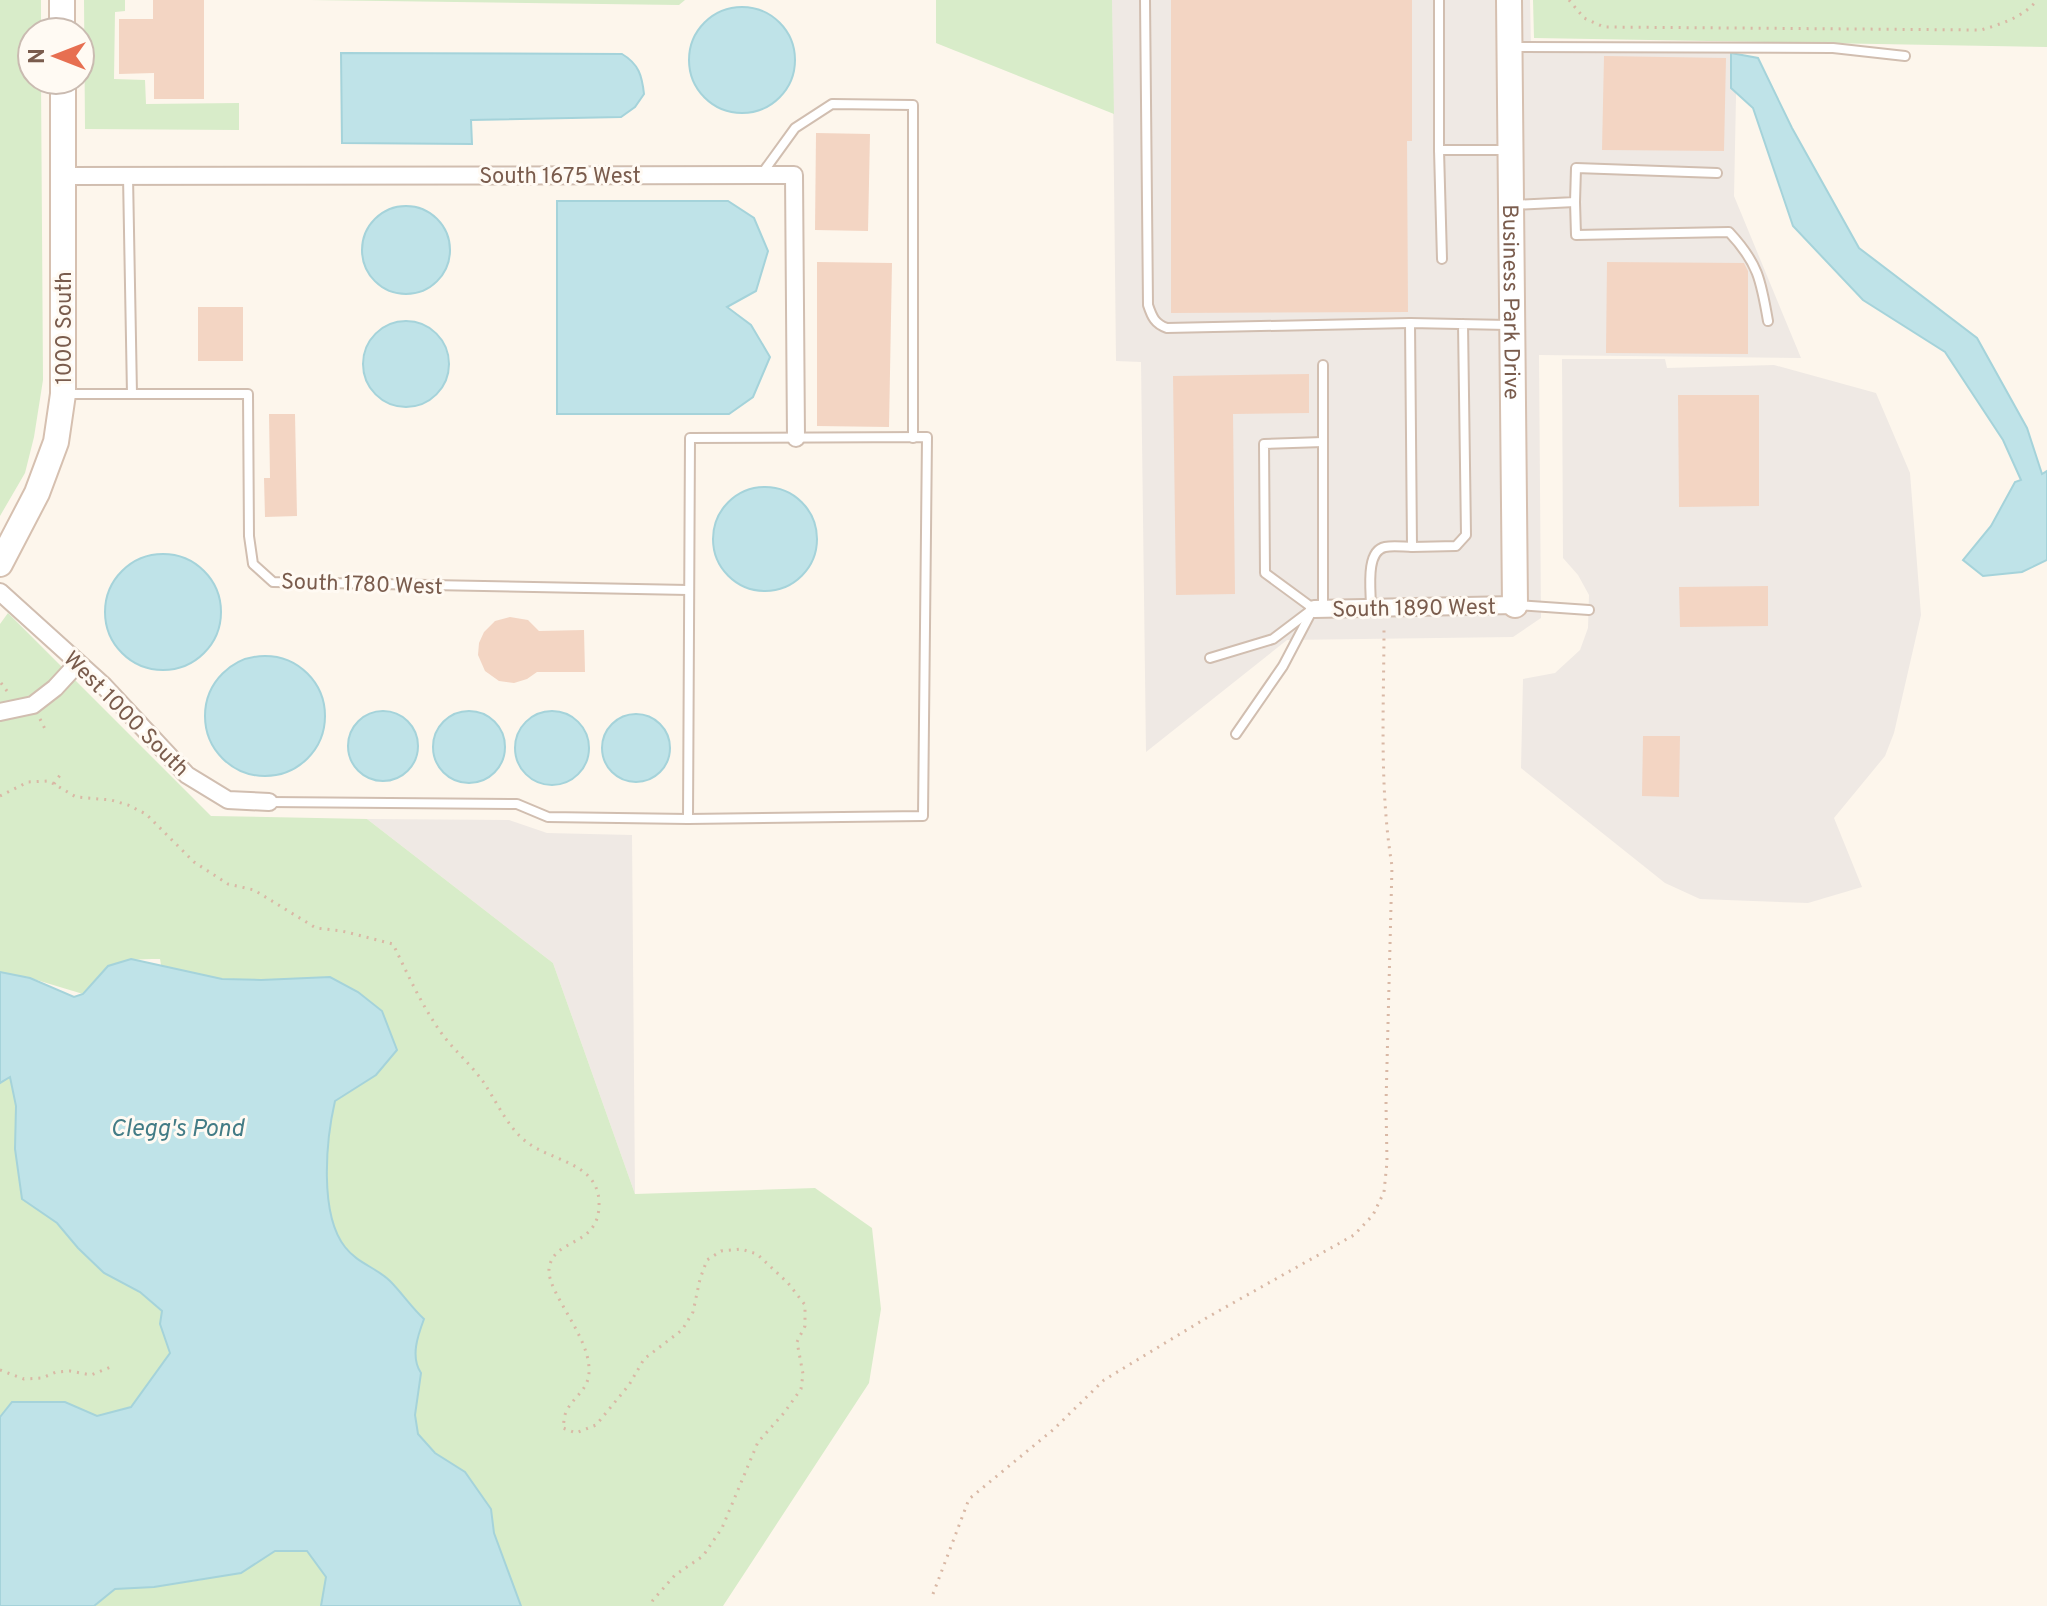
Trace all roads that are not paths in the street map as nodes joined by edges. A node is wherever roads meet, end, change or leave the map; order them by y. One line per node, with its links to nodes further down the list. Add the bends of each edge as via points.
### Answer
1 (1145, 0): 17 (lane, via 1152,317 1167,328)
2 (1439, 0): 7 (lane)
3 (1509, 0): 4 (street, Business Park Drive)
4 (1510, 47): 5 (lane, via 1833,48); 8 (street, Business Park Drive)
5 (1905, 56)
6 (63, 96): 11 (street, 1000 South)
7 (1439, 150): 8 (lane); 15 (lane)
8 (1511, 150): 14 (street, Business Park Drive)
9 (1717, 173): 13 (lane, via 1576,168)
10 (761, 175): 12 (street, South 1675 West); 23 (street, South 1675 West, via 794,175); 24 (lane, via 795,128 832,104 913,105)
11 (64, 176): 12 (street, South 1675 West); 21 (street, 1000 South)
12 (128, 176): 22 (lane)
13 (1575, 202): 14 (lane); 16 (lane, via 1576,235 1729,232 1748,253 1761,281)
14 (1511, 205): 19 (street, Business Park Drive)
15 (1442, 259)
16 (1768, 321)
17 (1410, 323): 18 (lane); 26 (lane)
18 (1463, 324): 19 (lane); 26 (lane, via 1466,535 1456,546)
19 (1512, 325): 30 (street, Business Park Drive)
20 (1323, 365): 25 (lane)
21 (63, 394): 22 (lane, South 1780 West); 27 (street, 1000 South, via 56,442 37,493)
22 (132, 394): 28 (lane, South 1780 West, via 248,394 249,536 253,564 273,582)
23 (796, 438): 24 (lane); 28 (lane, via 690,438)
24 (913, 438): 39 (lane, via 927,437 923,816)
25 (1323, 442): 32 (lane); 32 (lane, via 1264,444 1265,573)
26 (1412, 547): 31 (lane, via 1377,551 1372,560)
27 (0, 564)
28 (688, 590): 39 (lane)
29 (0, 592): 35 (street, West 1000 South)
30 (1515, 605): 31 (street, South 1890 West); 33 (lane)
31 (1378, 607): 32 (street, South 1890 West)
32 (1318, 608): 34 (lane, via 1273,639); 37 (lane)
33 (1589, 610)
34 (1210, 658)
35 (78, 663): 36 (street, via 33,705); 38 (street, West 1000 South, via 187,775 228,800)
36 (0, 712)
37 (1236, 734)
38 (269, 802): 39 (lane, via 517,804 548,817)
39 (688, 819)

